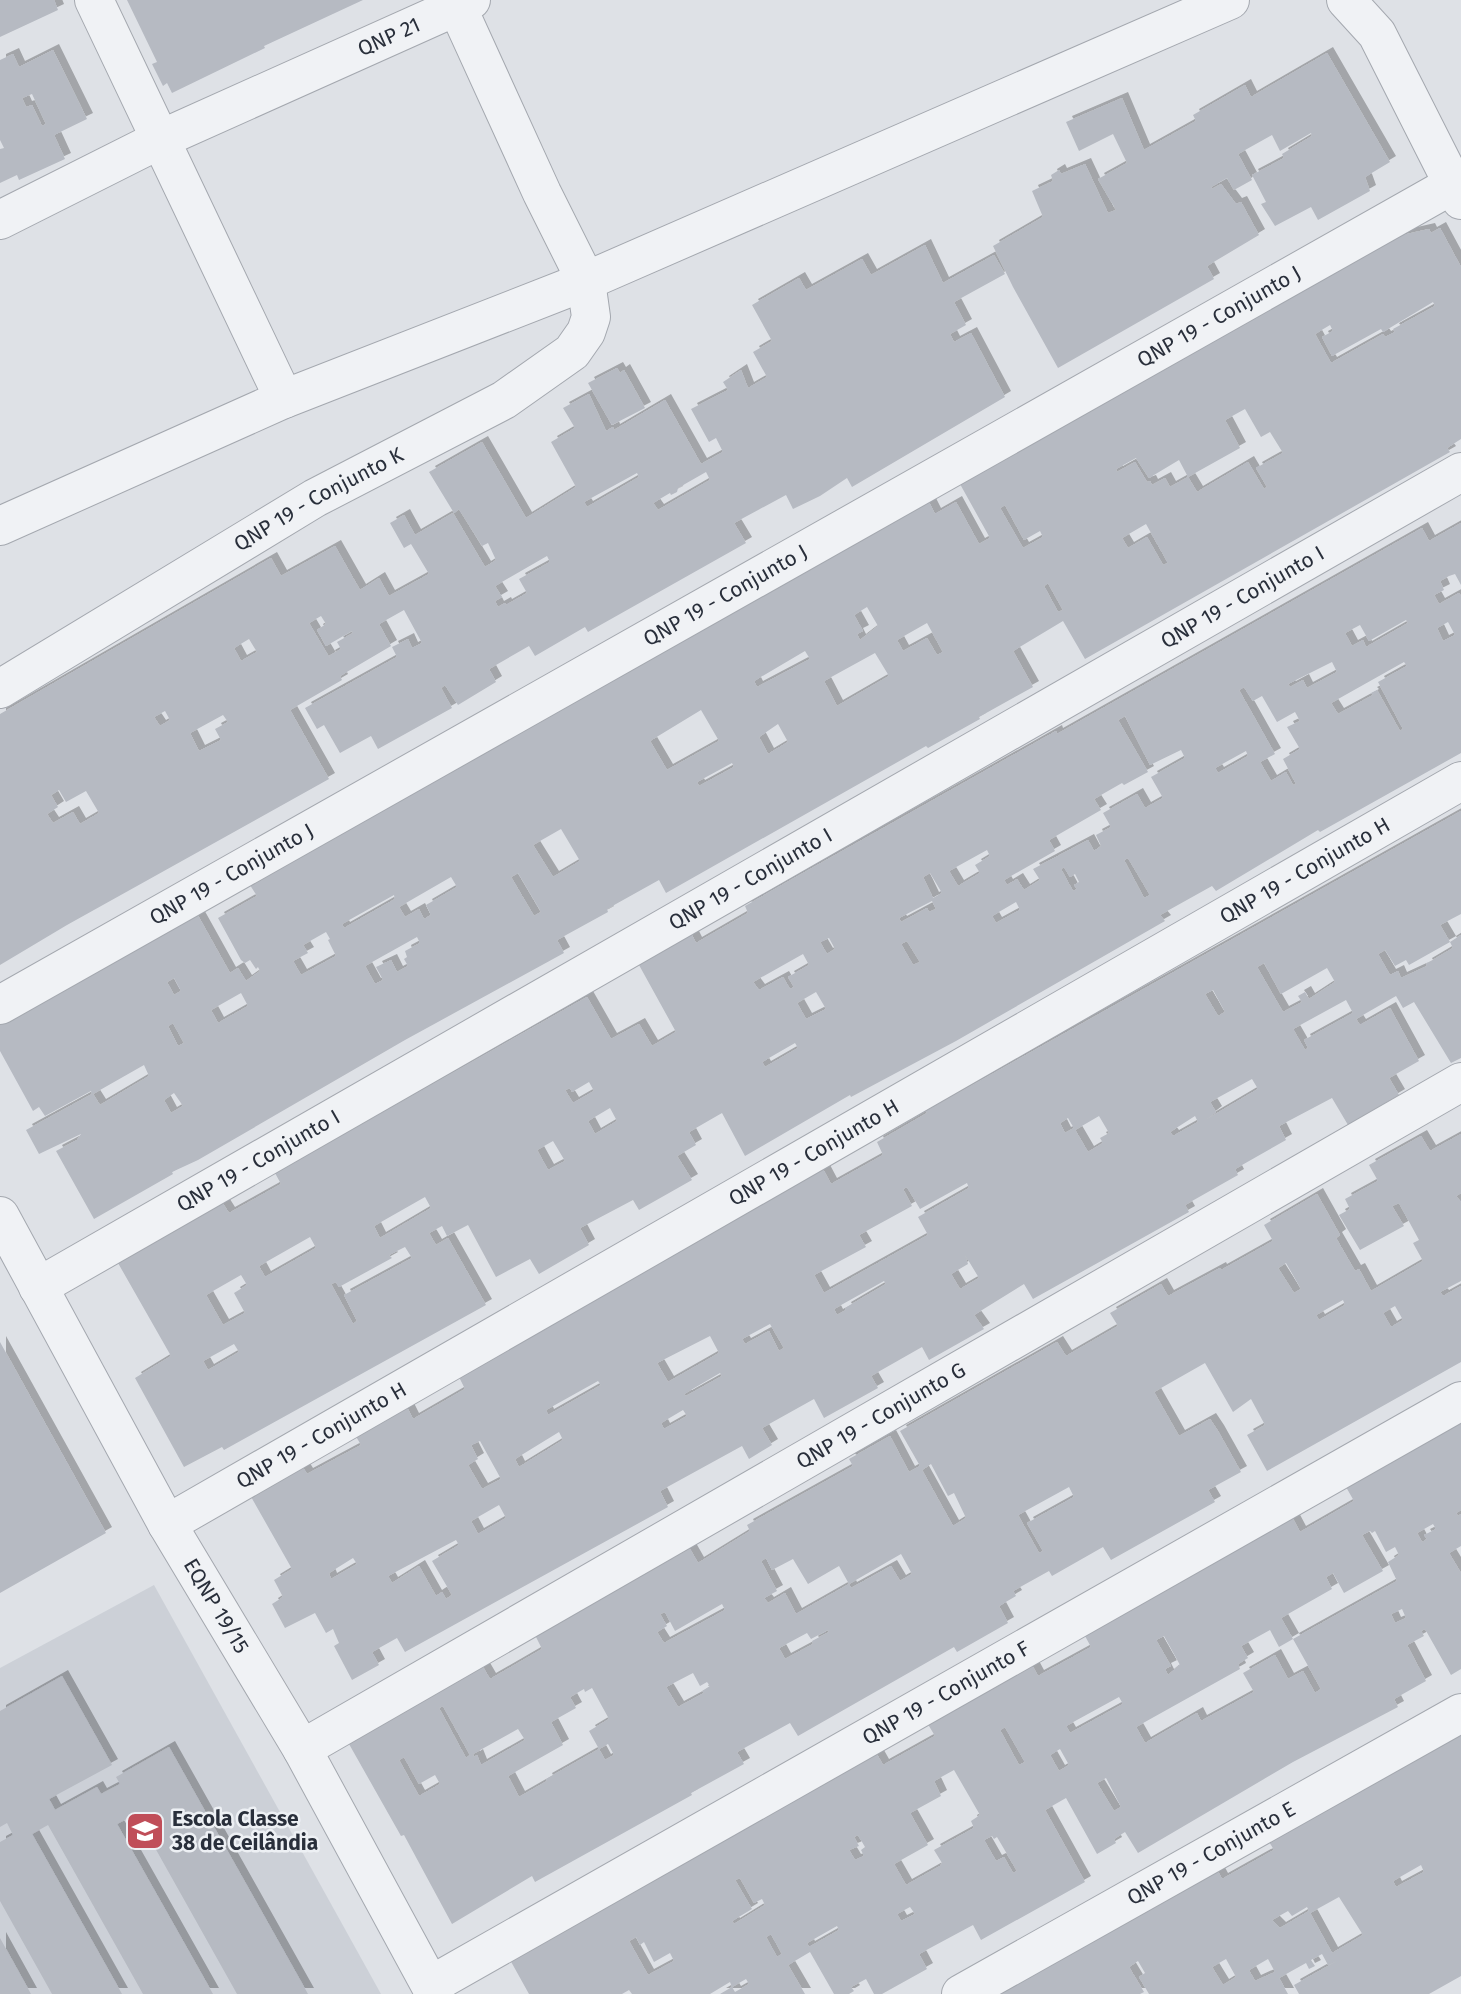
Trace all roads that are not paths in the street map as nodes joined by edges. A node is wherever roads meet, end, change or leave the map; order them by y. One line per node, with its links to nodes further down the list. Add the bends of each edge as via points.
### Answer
1 (94, 0): 5 (street)
2 (1230, 0): 8 (street)
3 (1346, 0): 6 (street, via 1377,34)
4 (461, 2): 5 (street, QNP 21); 8 (street, QNP 21, via 542,193)
5 (161, 139): 7 (street, QNP 21); 9 (street)
6 (1457, 193): 14 (street, QNP 19 - Conjunto J)
7 (0, 220)
8 (586, 281): 9 (street); 12 (street, QNP 19 - Conjunto K, via 592,317 586,332 572,352 504,400 315,498)
9 (284, 399): 11 (street)
10 (1461, 472): 17 (street, QNP 19 - Conjunto I)
11 (0, 526)
12 (0, 689)
13 (1461, 781): 19 (street, QNP 19 - Conjunto H)
14 (0, 1005)
15 (1461, 1083): 21 (street, QNP 19 - Conjunto G)
16 (0, 1216): 17 (street, EQNP 19/15)
17 (38, 1287): 19 (street, EQNP 19/15)
18 (1461, 1401): 22 (street, QNP 19 - Conjunto F)
19 (167, 1524): 21 (street, EQNP 19/15)
20 (1461, 1713): 23 (street, QNP 19 - Conjunto E)
21 (302, 1749): 22 (street, EQNP 19/15)
22 (433, 1989)
23 (961, 1994)

